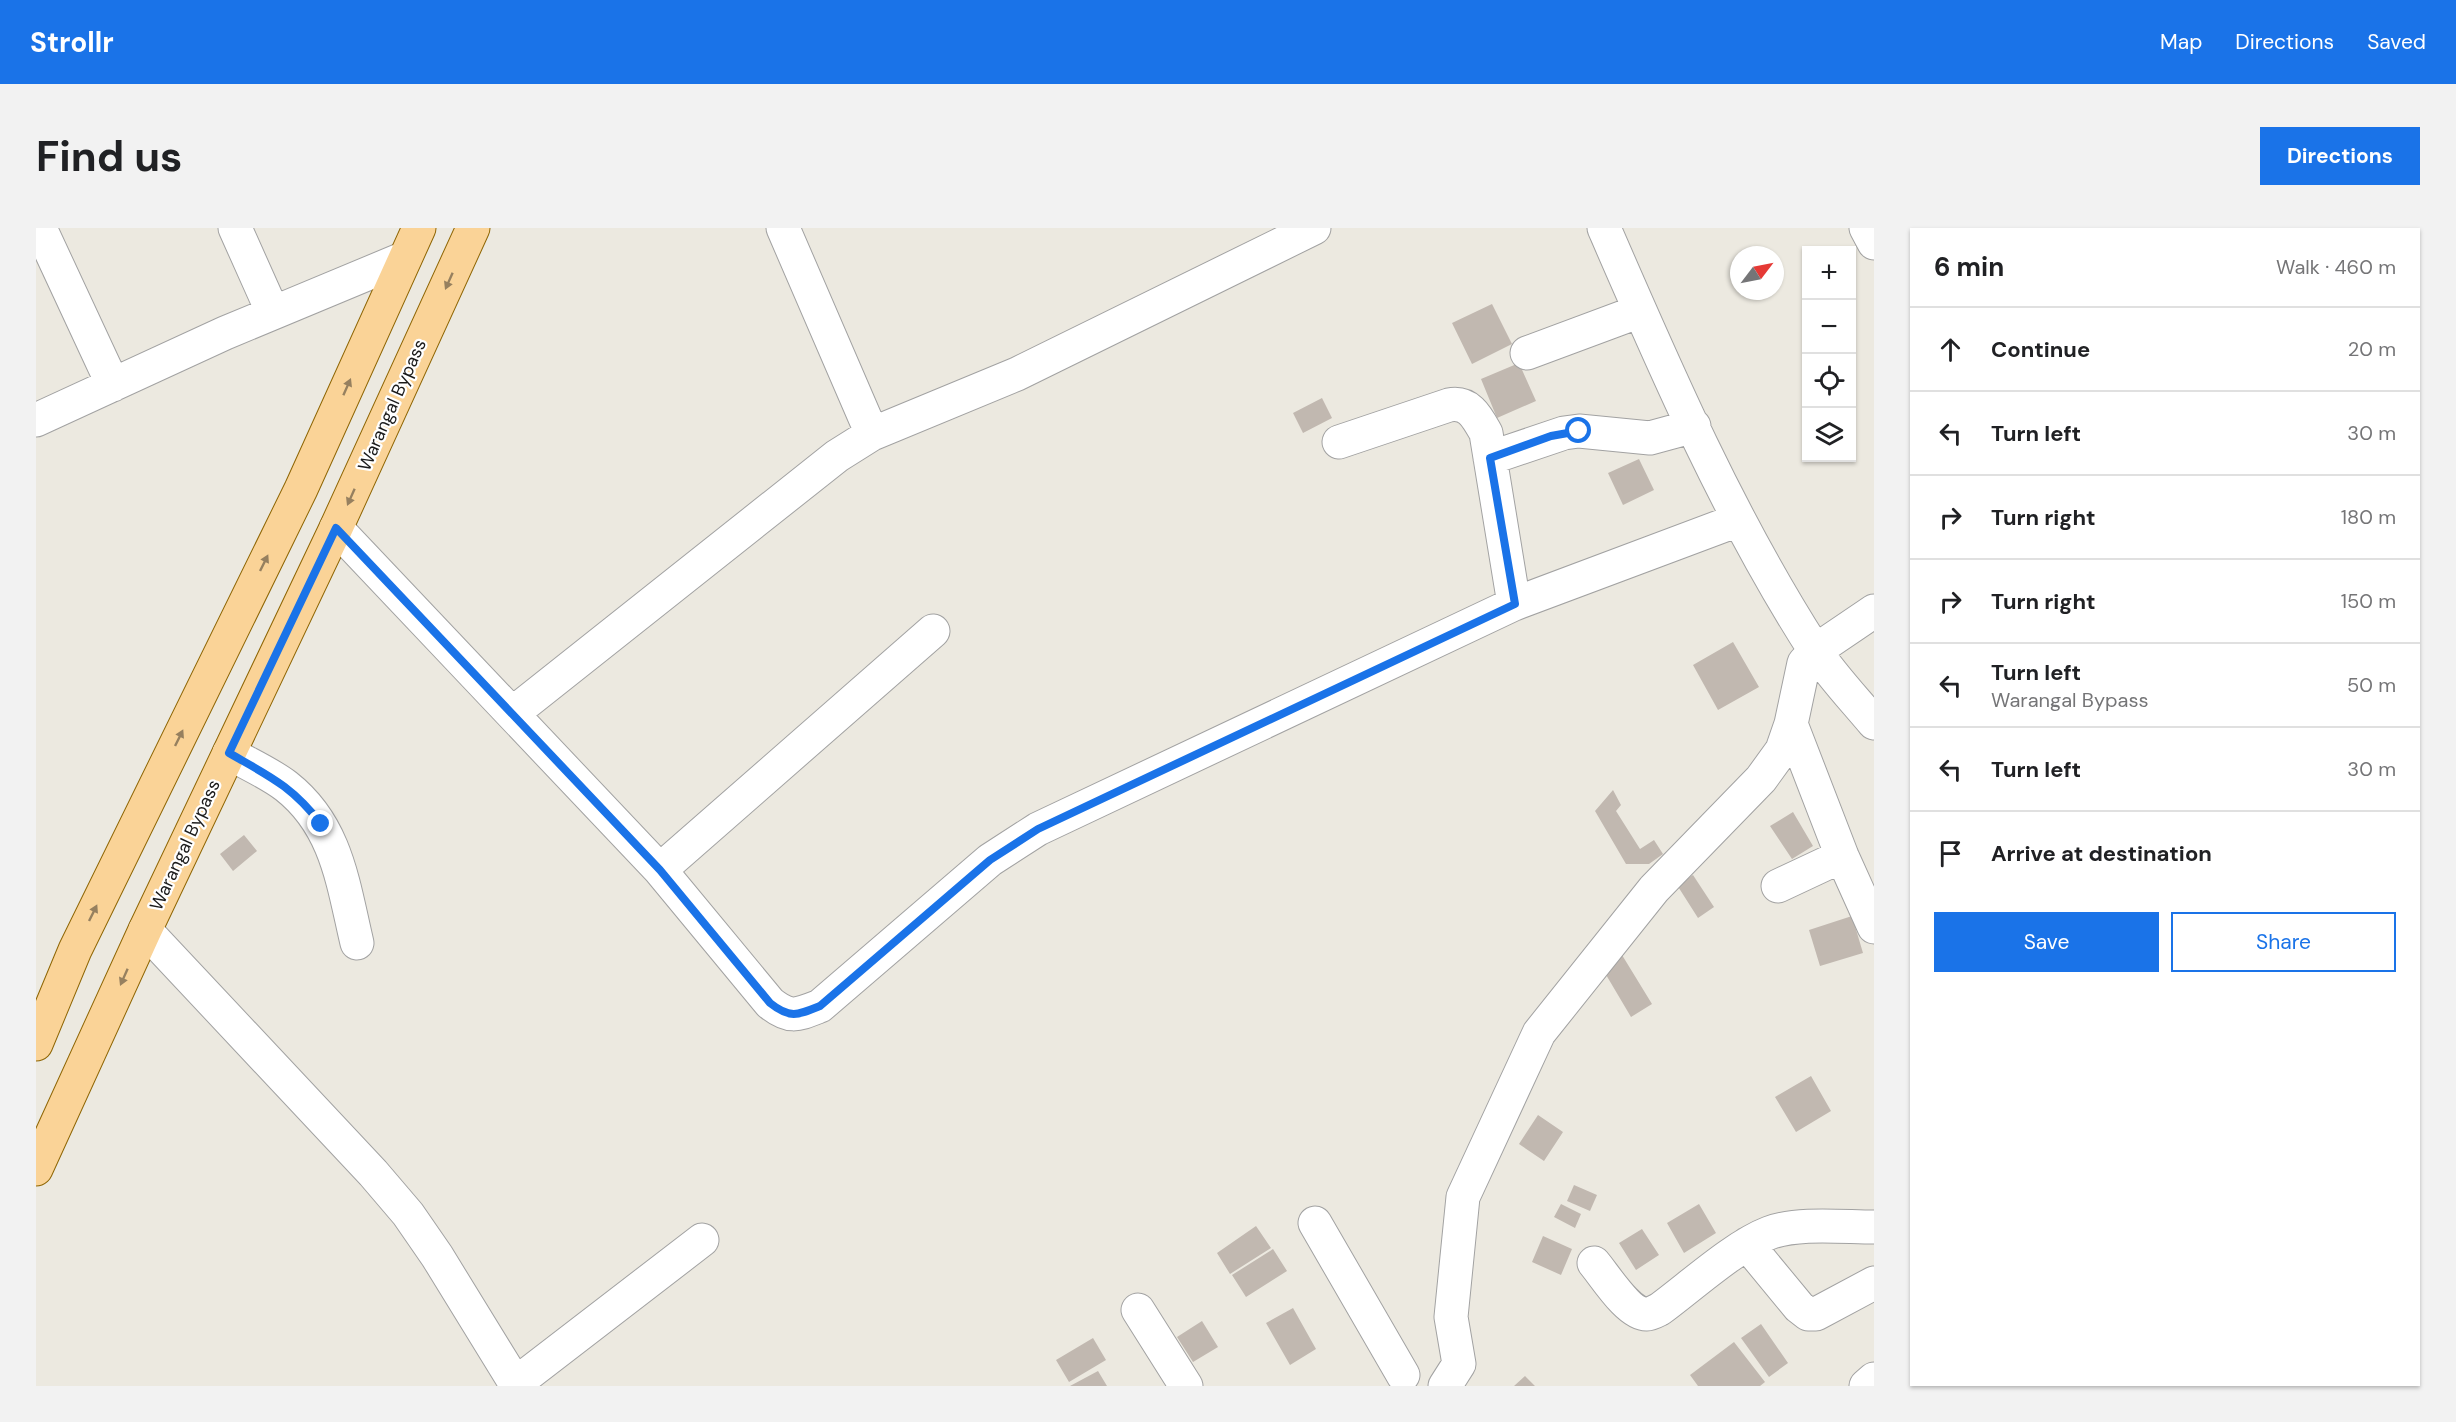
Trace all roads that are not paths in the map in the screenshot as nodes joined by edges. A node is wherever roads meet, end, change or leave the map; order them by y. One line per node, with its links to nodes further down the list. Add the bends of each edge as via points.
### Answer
1 (40, 228): 14 (street)
2 (235, 228): 12 (street)
3 (419, 228): 10 (main road)
4 (473, 228): 21 (main road, Warangal Bypass, one-way to 21)
5 (783, 228): 17 (street)
6 (1314, 228): 17 (street, via 1017,374)
7 (1604, 228): 11 (street)
8 (1866, 228): 9 (street)
9 (1874, 243)
10 (405, 258): 12 (street); 36 (main road, one-way to 10, via 75,950 301,489)
11 (1640, 311): 13 (street); 16 (street)
12 (273, 313): 14 (street)
13 (1527, 353)
14 (112, 385): 15 (street)
15 (36, 420)
16 (1694, 426): 19 (street, via 1650,438 1564,433); 20 (street)
17 (872, 435): 26 (street, via 837,456)
18 (1339, 442): 19 (street, via 1458,403 1476,415 1486,433)
19 (1490, 458): 22 (street)
20 (1738, 520): 22 (street); 25 (street)
21 (336, 528): 26 (street); 29 (main road, Warangal Bypass)
22 (1515, 604): 31 (street, via 1038,829 990,860 820,1006 799,1014 784,1014 770,1003)
23 (1874, 612): 25 (street)
24 (933, 631): 31 (street)
25 (1815, 651): 27 (street); 28 (street, via 1804,663)
26 (513, 713): 31 (street)
27 (1874, 723)
28 (1791, 724): 30 (street); 45 (street, via 1782,750 1761,779 1654,889 1539,1033 1463,1197 1450,1317)
29 (229, 753): 34 (main road, Warangal Bypass); 35 (street, via 284,784 321,824 336,854)
30 (1842, 856): 32 (street); 33 (street)
31 (660, 870)
32 (1778, 886)
33 (1874, 927)
34 (145, 930): 37 (main road, Warangal Bypass, one-way to 37); 48 (street, via 408,1214)
35 (357, 943)
36 (36, 1044)
37 (36, 1169)
38 (1315, 1223): 47 (street)
39 (1874, 1227): 41 (street, via 1793,1227 1770,1232)
40 (702, 1240): 48 (street)
41 (1747, 1244): 42 (street, via 1648,1315 1627,1304); 43 (street, via 1808,1314 1816,1314)
42 (1594, 1263)
43 (1874, 1283)
44 (1138, 1310): 49 (street)
45 (1452, 1375): 47 (street)
46 (1874, 1379): 50 (street)
47 (1394, 1380)
48 (516, 1385)
49 (1186, 1386)
50 (1866, 1386)

